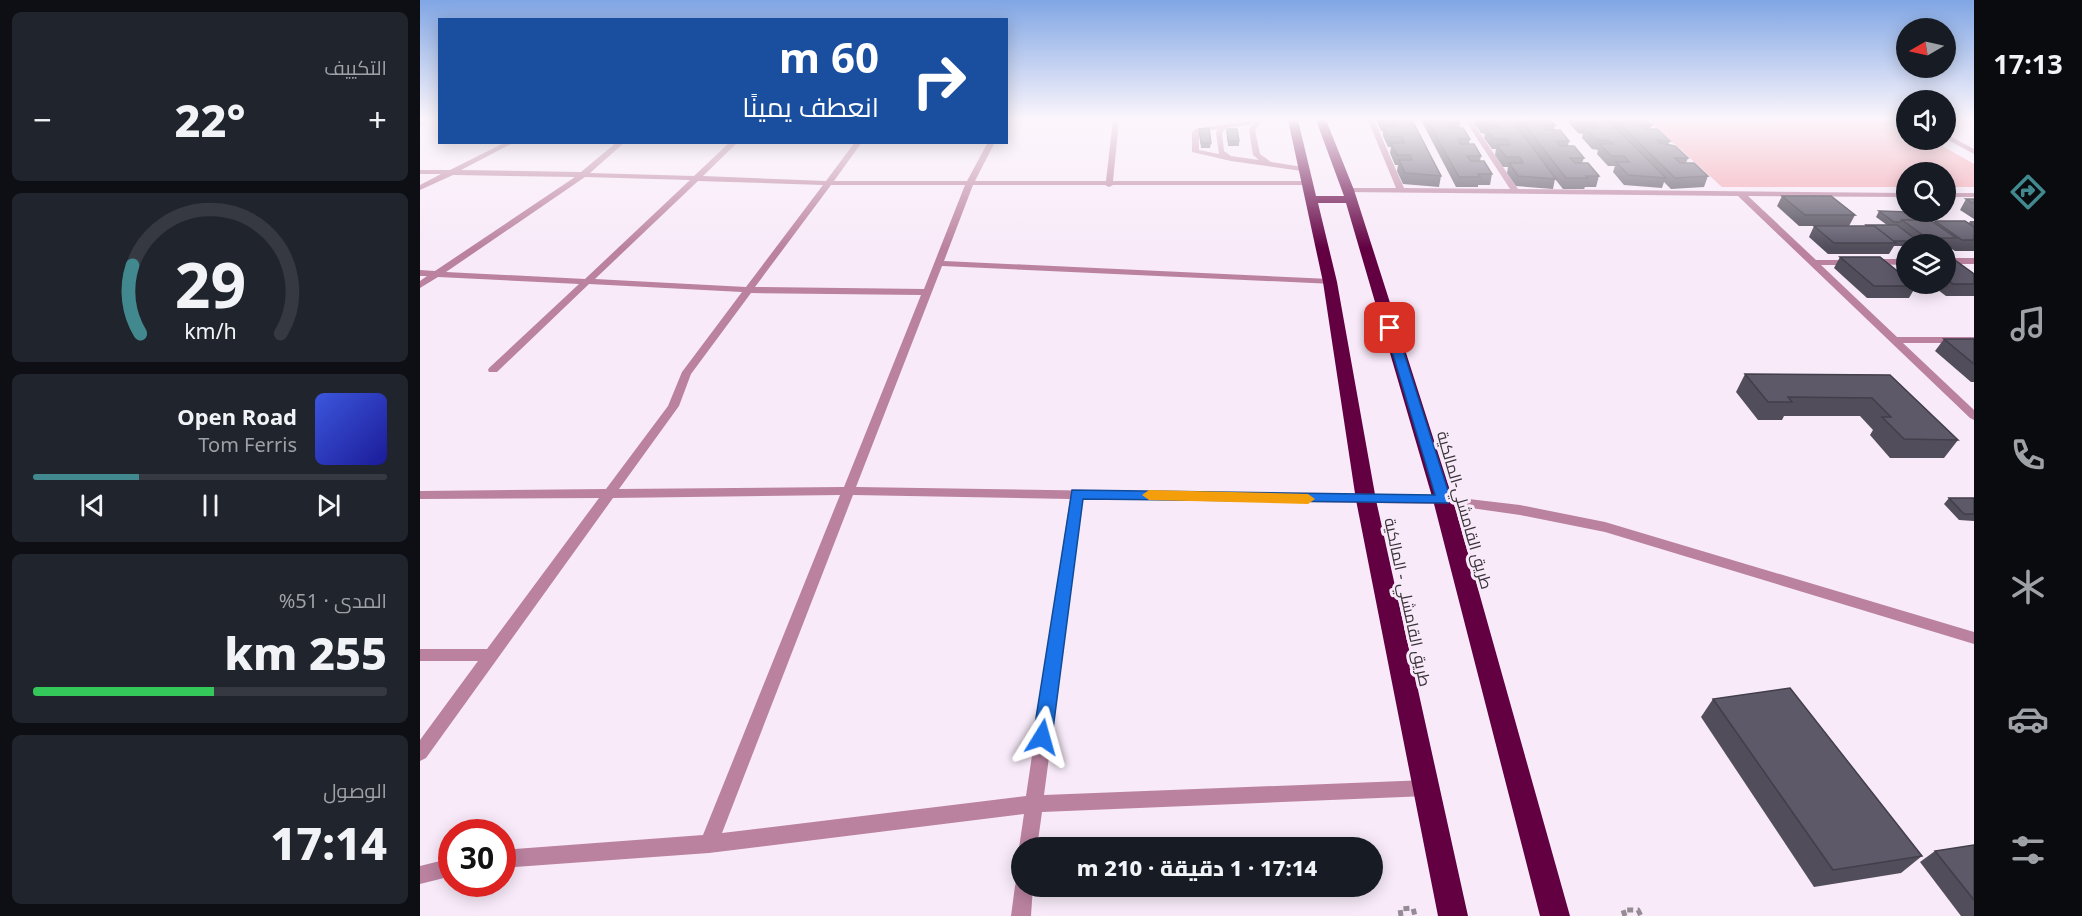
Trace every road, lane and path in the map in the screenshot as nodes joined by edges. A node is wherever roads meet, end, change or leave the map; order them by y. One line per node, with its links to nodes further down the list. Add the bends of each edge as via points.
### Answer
1 (469, 163): 14 (street)
2 (597, 163): 15 (street)
3 (713, 163): 16 (street)
4 (844, 163): 18 (street)
5 (981, 163): 17 (street)
6 (1111, 163): 20 (street)
7 (1259, 163): 12 (street)
8 (1304, 163): 21 (highway, طريق القامشلي - المالكية)
9 (1338, 163): 29 (highway, طريق القامشلي-المالكية)
10 (1389, 163): 24 (street)
11 (1496, 163): 25 (street)
12 (1269, 164): 21 (street)
13 (420, 172): 14 (street)
14 (448, 173): 15 (street); 23 (street)
15 (581, 176): 16 (street); 39 (street)
16 (697, 178): 18 (street); 40 (street)
17 (971, 181): 18 (street); 20 (street); 37 (street)
18 (828, 183): 43 (street)
19 (1599, 183): 26 (street)
20 (1109, 184): 21 (street)
21 (1309, 184): 29 (highway); 41 (highway, طريق القامشلي - المالكية)
22 (1710, 185): 27 (street)
23 (420, 188)
24 (1401, 190): 25 (street); 29 (street)
25 (1515, 192): 26 (street)
26 (1607, 192): 27 (street)
27 (1718, 193): 28 (street)
28 (1740, 193): 30 (street); 36 (street)
29 (1350, 195): 54 (highway, طريق القامشلي-المالكية)
30 (1896, 195)
31 (1956, 195): 32 (street)
32 (1974, 195)
33 (1896, 261): 36 (street)
34 (1956, 261): 35 (street)
35 (1974, 261)
36 (1815, 262): 45 (street)
37 (940, 263): 41 (street); 44 (street)
38 (420, 273): 39 (street)
39 (437, 273): 40 (street); 42 (street)
40 (589, 281): 43 (street); 47 (street)
41 (1330, 282): 53 (highway, طريق القامشلي - المالكية)
42 (420, 285)
43 (750, 290): 44 (street); 50 (street, via 686,374 673,406)
44 (927, 292): 49 (street)
45 (1893, 340): 46 (street); 48 (street)
46 (1974, 340)
47 (493, 370)
48 (1974, 416)
49 (846, 491): 50 (street); 51 (street); 62 (street)
50 (608, 494): 52 (street); 57 (street)
51 (1077, 494): 53 (street); 60 (street)
52 (420, 495)
53 (1366, 500): 54 (street); 59 (highway, طريق القامشلي - المالكية)
54 (1443, 500): 55 (street, via 1605,527); 71 (highway, طريق القامشلي-المالكية)
55 (1974, 638)
56 (420, 655): 57 (street)
57 (491, 655): 58 (street)
58 (420, 753)
59 (1427, 788): 60 (street); 70 (highway, طريق القامشلي - المالكية)
60 (1033, 804): 61 (street); 62 (street)
61 (1029, 837)
62 (709, 844): 63 (street)
63 (516, 858)
64 (438, 870): 65 (street)
65 (420, 875)
66 (1023, 897): 67 (street)
67 (1021, 916)
68 (1401, 916): 69 (path, via 1400,909 1413,908)
69 (1415, 916)
70 (1453, 916)
71 (1555, 916)
72 (1625, 916): 73 (path, via 1623,910 1638,910)
73 (1641, 916)

